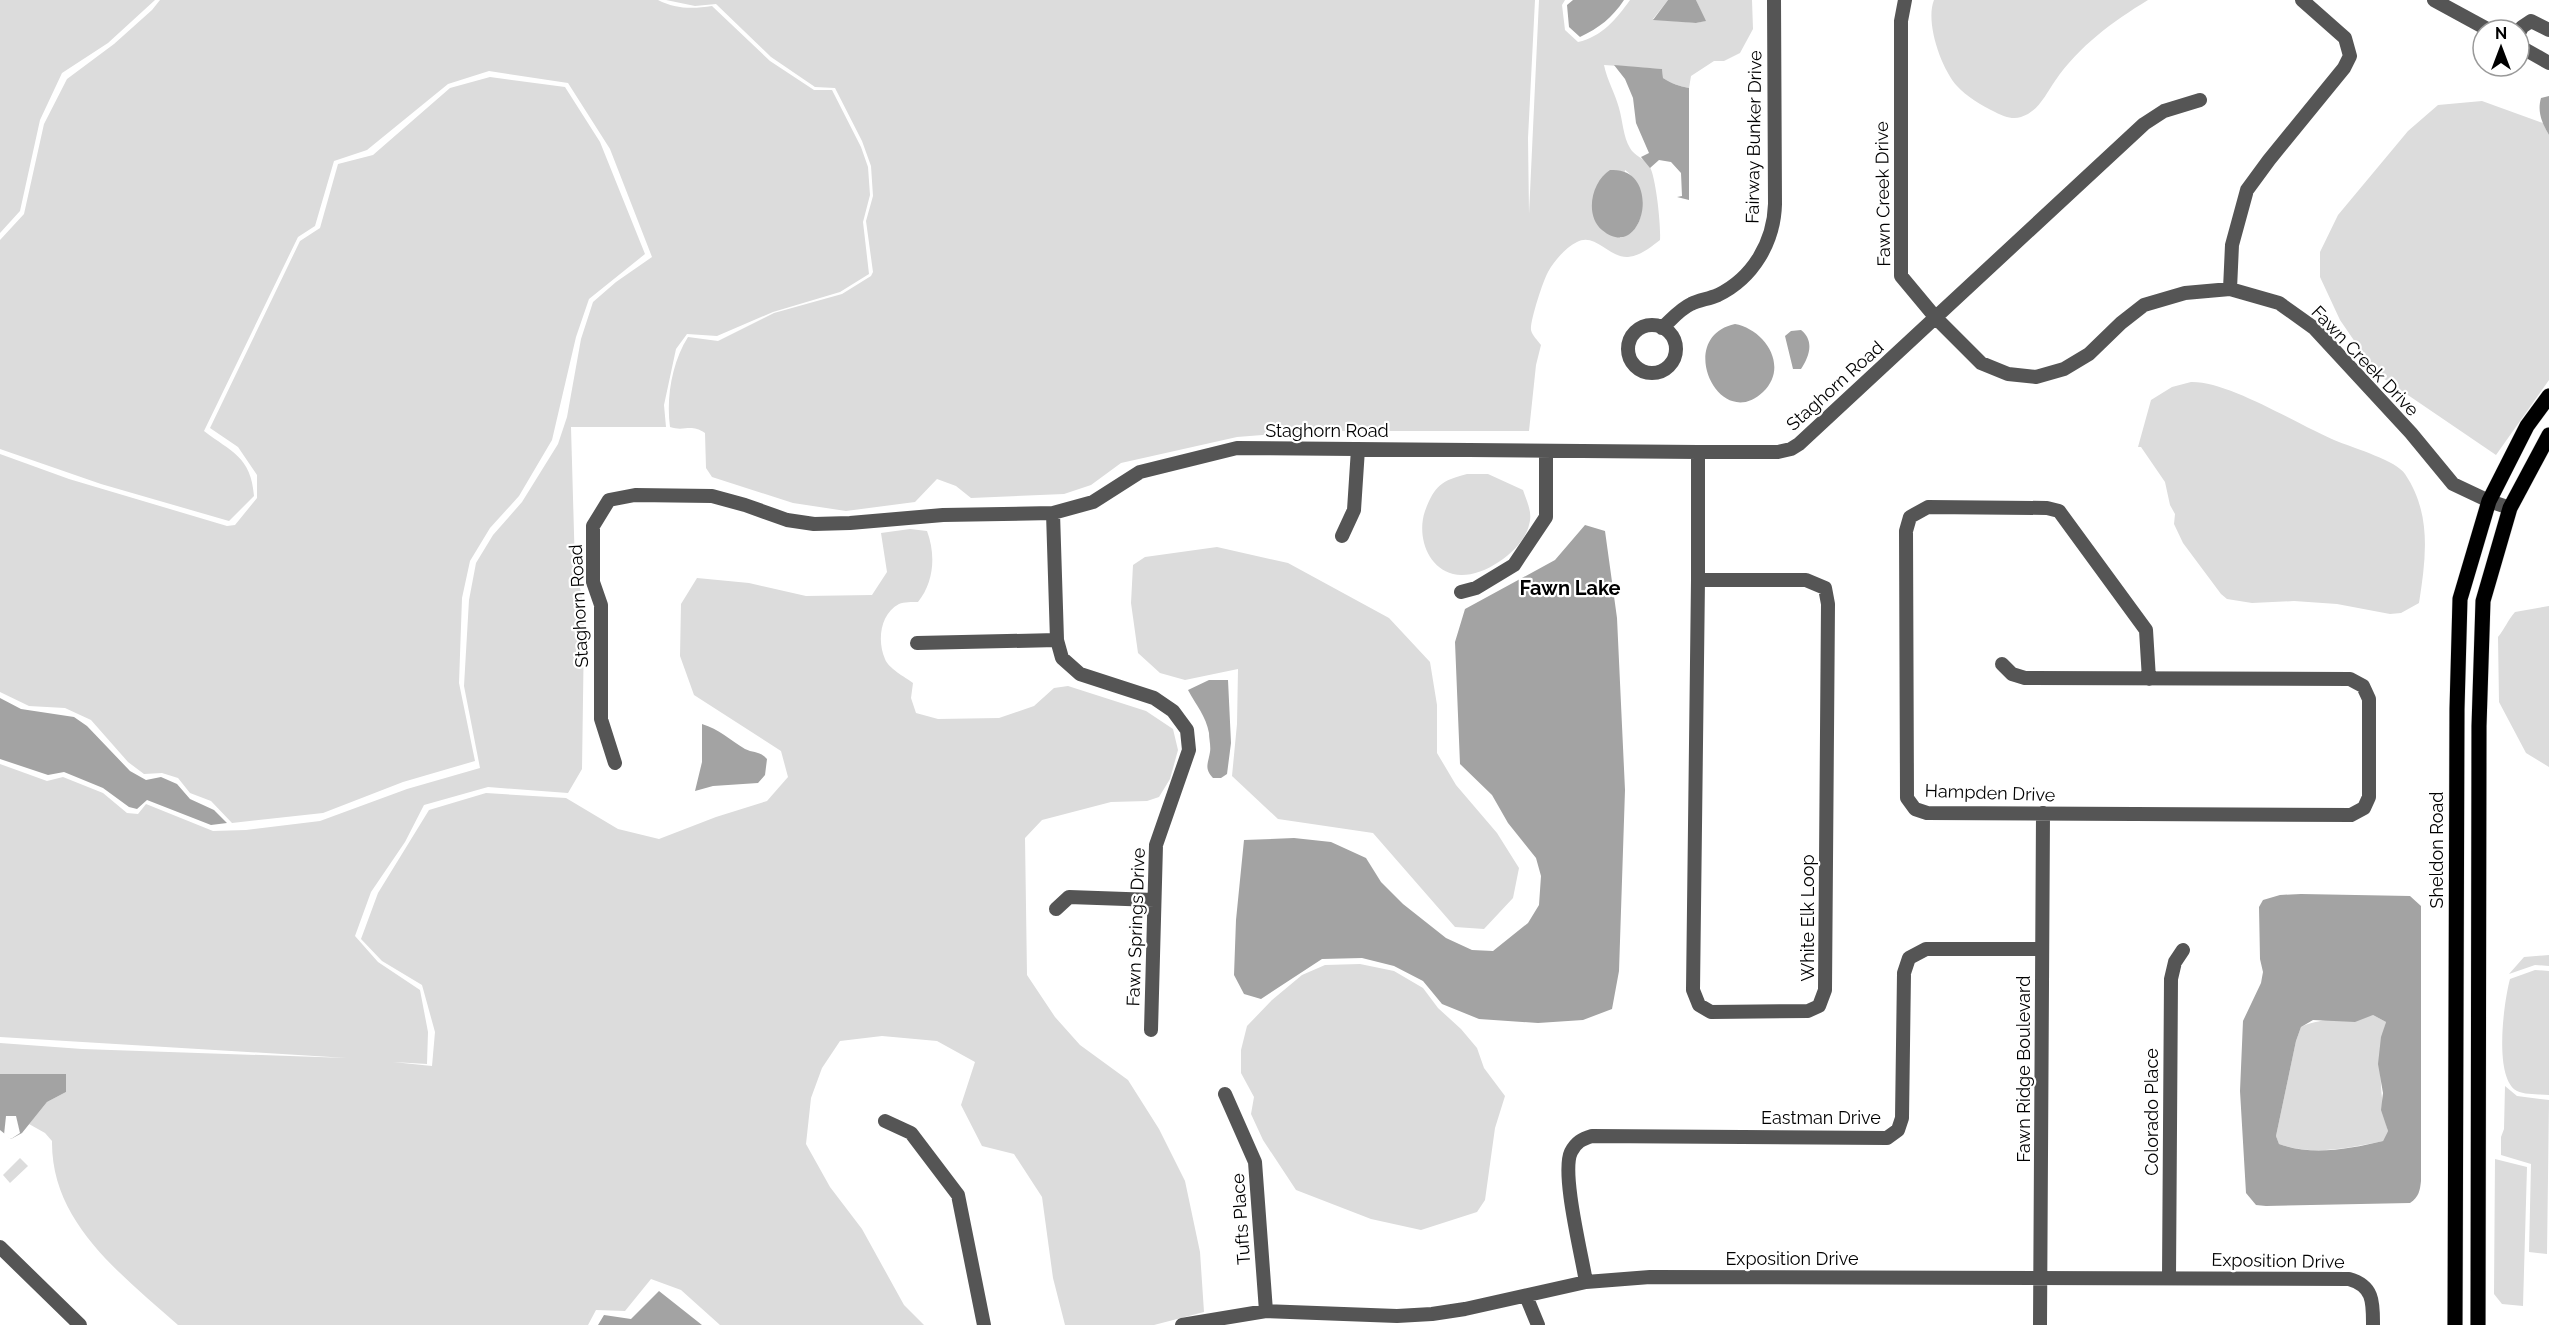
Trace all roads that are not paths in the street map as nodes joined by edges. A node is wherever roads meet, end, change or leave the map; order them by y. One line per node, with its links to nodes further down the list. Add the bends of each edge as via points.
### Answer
1 (1774, 0): 13 (street, Fairway Bunker Drive, via 1771,232 1756,263 1744,276 1718,295 1691,304)
2 (1905, 0): 12 (street, Fawn Creek Drive, via 1901,21 1901,276)
3 (2302, 0): 11 (street, via 2345,38 2350,56 2247,190 2232,245)
4 (2434, 0): 5 (street)
5 (2471, 20)
6 (2531, 21): 7 (street)
7 (2549, 30)
8 (2531, 53): 9 (street)
9 (2549, 63)
10 (2200, 100): 12 (street, Staghorn Road, via 2164,111 2144,124)
11 (2230, 289): 12 (street, Fawn Creek Drive, via 2185,293 2144,305 2089,354 2064,369 2036,377 2008,374 1982,363); 19 (street, Fawn Creek Drive, via 2279,303 2314,328 2453,484)
12 (1936, 318): 18 (street, Staghorn Road, via 1791,449)
13 (1662, 328)
14 (2549, 396): 19 (main road, Sheldon Road, via 2527,426)
15 (2549, 435): 20 (main road)
16 (1358, 449): 17 (street, Staghorn Road); 21 (street, Staghorn Road, via 1237,448 1140,472 1093,502); 22 (street, via 1354,510)
17 (1546, 451): 18 (street, Staghorn Road); 24 (street, via 1546,517 1514,565 1476,588)
18 (1698, 452): 23 (street, White Elk Loop)
19 (2489, 501): 20 (street, Fawn Creek Drive); 50 (main road, Sheldon Road, via 2460,599)
20 (2510, 508): 51 (main road, via 2484,602 2479,726)
21 (1053, 513): 25 (street, Fawn Springs Drive); 29 (street, Staghorn Road, via 943,515 814,524 787,520 712,496 635,495 609,500 594,526 594,582 601,605 601,719)
22 (1342, 536)
23 (1698, 580): 23 (street, White Elk Loop, via 1693,990 1699,1005 1711,1012 1808,1011 1819,1006 1825,990 1825,588 1806,580)
24 (1461, 592)
25 (1057, 640): 26 (street); 31 (street, Fawn Springs Drive, via 1062,658 1080,674 1154,698 1173,711 1188,730 1189,750 1156,845)
26 (917, 643)
27 (2002, 664): 28 (street, Hampden Drive, via 2012,674 2025,678)
28 (2149, 679): 30 (street, Hampden Drive, via 2350,679 2363,686 2369,699 2369,797 2364,808 2351,815); 30 (street, Hampden Drive, via 2146,630 2059,512 2047,508 1928,507 1910,517 1905,531 1907,798 1915,809 1927,813)
29 (615, 763)
30 (2043, 813): 33 (street, Fawn Ridge Boulevard)
31 (1154, 900): 32 (street, via 1069,897); 35 (street, Fawn Springs Drive)
32 (1056, 909)
33 (2042, 949): 39 (street, Fawn Ridge Boulevard); 41 (street, Eastman Drive, via 1926,949 1909,958 1904,973 1902,1118 1898,1130 1887,1138 1592,1136 1580,1140 1570,1154 1569,1182)
34 (2183, 950): 40 (street, Colorado Place, via 2170,979)
35 (1151, 1029)
36 (1225, 1095): 43 (street, Tufts Place, via 1255,1162)
37 (885, 1121): 45 (street, via 911,1133 958,1195)
38 (0, 1247): 44 (street)
39 (2040, 1277): 40 (street, Exposition Drive); 41 (street, Exposition Drive, via 1650,1277); 48 (street, Fawn Ridge Boulevard)
40 (2169, 1278): 49 (street, Exposition Drive, via 2349,1279 2369,1290)
41 (1586, 1282): 42 (street, Exposition Drive)
42 (1526, 1296): 43 (street, Exposition Drive, via 1465,1309 1397,1316); 47 (street)
43 (1266, 1311): 46 (street, Exposition Drive)
44 (79, 1325)
45 (984, 1325)
46 (1182, 1325)
47 (1538, 1325)
48 (2040, 1325)
49 (2373, 1325)
50 (2455, 1325)
51 (2478, 1325)

